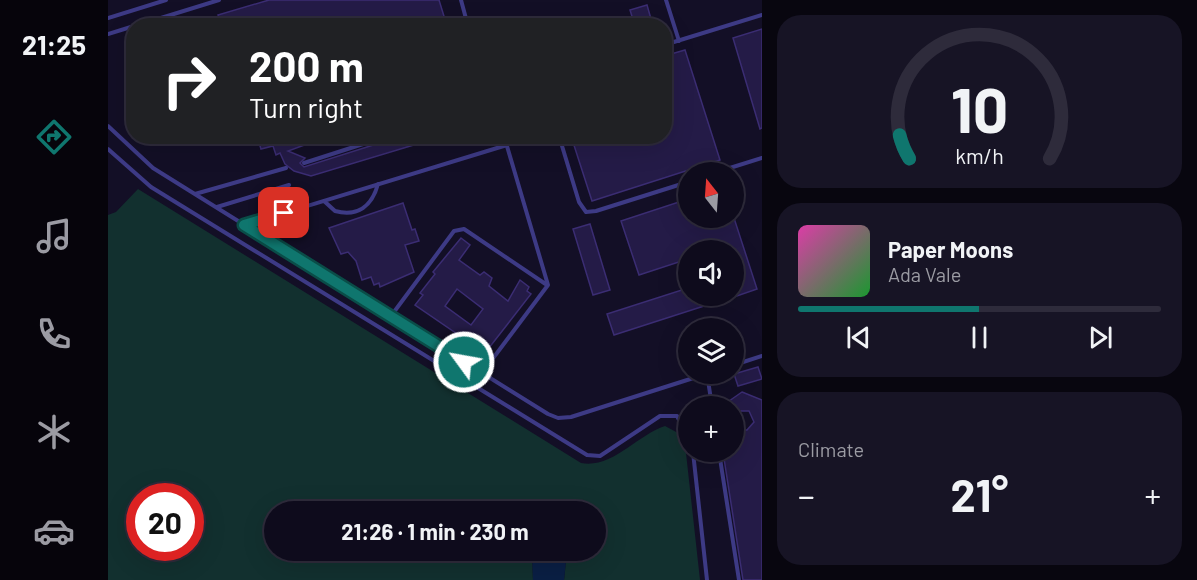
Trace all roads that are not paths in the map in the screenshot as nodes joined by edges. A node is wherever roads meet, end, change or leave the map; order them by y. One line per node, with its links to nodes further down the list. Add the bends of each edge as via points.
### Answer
1 (166, 0): 6 (lane)
2 (219, 0): 7 (lane)
3 (460, 0): 8 (lane)
4 (666, 0): 9 (lane)
5 (762, 15): 13 (lane)
6 (108, 18)
7 (160, 18)
8 (466, 18)
9 (672, 18)
10 (672, 19): 13 (lane)
11 (126, 28): 12 (lane)
12 (108, 34)
13 (679, 41): 14 (lane)
14 (672, 43)
15 (108, 126): 16 (lane)
16 (126, 143)
17 (127, 144): 29 (lane, via 153,168)
18 (363, 144): 23 (lane)
19 (561, 144): 28 (lane, via 579,202 586,212)
20 (507, 145): 26 (lane); 33 (lane)
21 (108, 149): 39 (lane, via 150,187 587,455 600,456 660,416)
22 (762, 158): 24 (lane)
23 (304, 163)
24 (744, 164)
25 (286, 168): 29 (lane)
26 (378, 184): 30 (lane); 30 (lane, via 372,200 357,211 335,211)
27 (289, 185): 31 (lane)
28 (678, 185)
29 (194, 194): 31 (lane)
30 (323, 201): 32 (lane)
31 (216, 207): 32 (lane)
32 (244, 225): 34 (lane)
33 (548, 285): 34 (lane, via 464,229 458,229); 37 (lane)
34 (391, 316): 37 (lane)
35 (762, 356): 36 (lane)
36 (744, 362)
37 (482, 373): 38 (lane, via 558,418)
38 (678, 383)
39 (678, 418)
40 (694, 462): 42 (lane)
41 (721, 462): 43 (lane)
42 (707, 580)
43 (739, 580)

